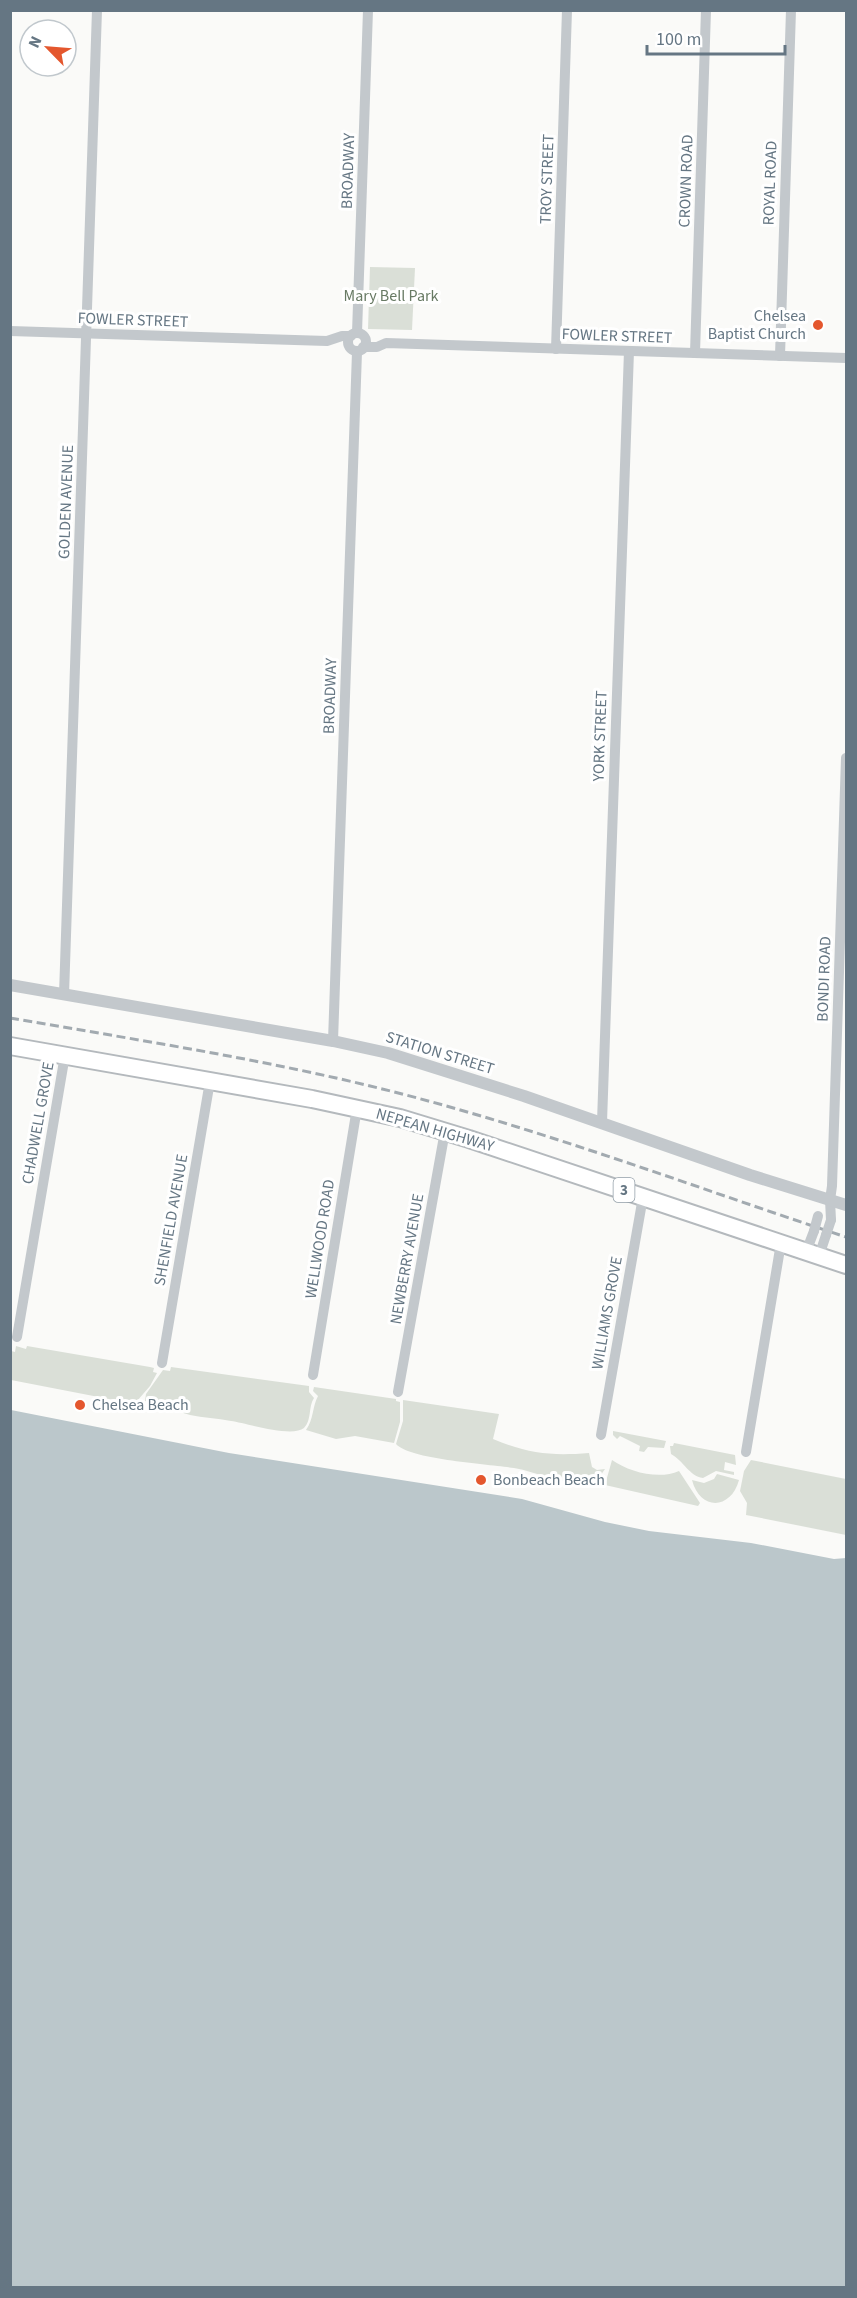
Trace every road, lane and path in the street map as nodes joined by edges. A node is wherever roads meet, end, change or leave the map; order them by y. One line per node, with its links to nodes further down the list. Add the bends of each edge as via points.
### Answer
1 (97, 10): 7 (street, GOLDEN AVENUE)
2 (368, 10): 8 (street, BROADWAY)
3 (567, 10): 9 (street, TROY STREET)
4 (706, 10): 11 (street, CROWN ROAD)
5 (791, 10): 12 (street, ROYAL ROAD)
6 (10, 331): 7 (street, FOWLER STREET)
7 (86, 333): 8 (street, FOWLER STREET, via 327,341 337,346); 16 (street, GOLDEN AVENUE)
8 (357, 342): 9 (street, FOWLER STREET, via 377,347 386,343); 17 (street, BROADWAY)
9 (556, 349): 10 (street, FOWLER STREET)
10 (629, 351): 11 (street, FOWLER STREET); 22 (street, YORK STREET)
11 (695, 353): 12 (street, FOWLER STREET)
12 (780, 356): 13 (street, FOWLER STREET)
13 (846, 358)
14 (846, 758): 25 (street, BONDI ROAD)
15 (10, 986): 16 (street, STATION STREET)
16 (64, 995): 17 (street, STATION STREET)
17 (333, 1041): 22 (street, STATION STREET, via 427,1064)
18 (10, 1046): 19 (highway, NEPEAN HIGHWAY / 3)
19 (65, 1055): 20 (highway, NEPEAN HIGHWAY / 3); 30 (street, CHADWELL GROVE)
20 (210, 1081): 21 (highway, NEPEAN HIGHWAY / 3); 31 (street, SHENFIELD AVENUE)
21 (357, 1108): 23 (highway, NEPEAN HIGHWAY / 3); 32 (street, WELLWOOD ROAD)
22 (603, 1122): 25 (street, STATION STREET)
23 (445, 1131): 24 (highway, NEPEAN HIGHWAY / 3); 33 (street, NEWBERRY AVENUE)
24 (643, 1197): 27 (highway, NEPEAN HIGHWAY / 3); 34 (street, WILLIAMS GROVE)
25 (830, 1200): 26 (street, STATION STREET); 28 (street, bridge, via 818,1216); 28 (street, BONDI ROAD, bridge, via 831,1220)
26 (846, 1205)
27 (781, 1243): 28 (highway, NEPEAN HIGHWAY / 3); 35 (street)
28 (812, 1254): 29 (highway, NEPEAN HIGHWAY / 3)
29 (846, 1265)
30 (17, 1337)
31 (162, 1363)
32 (313, 1375)
33 (398, 1392)
34 (601, 1435)
35 (746, 1452)

